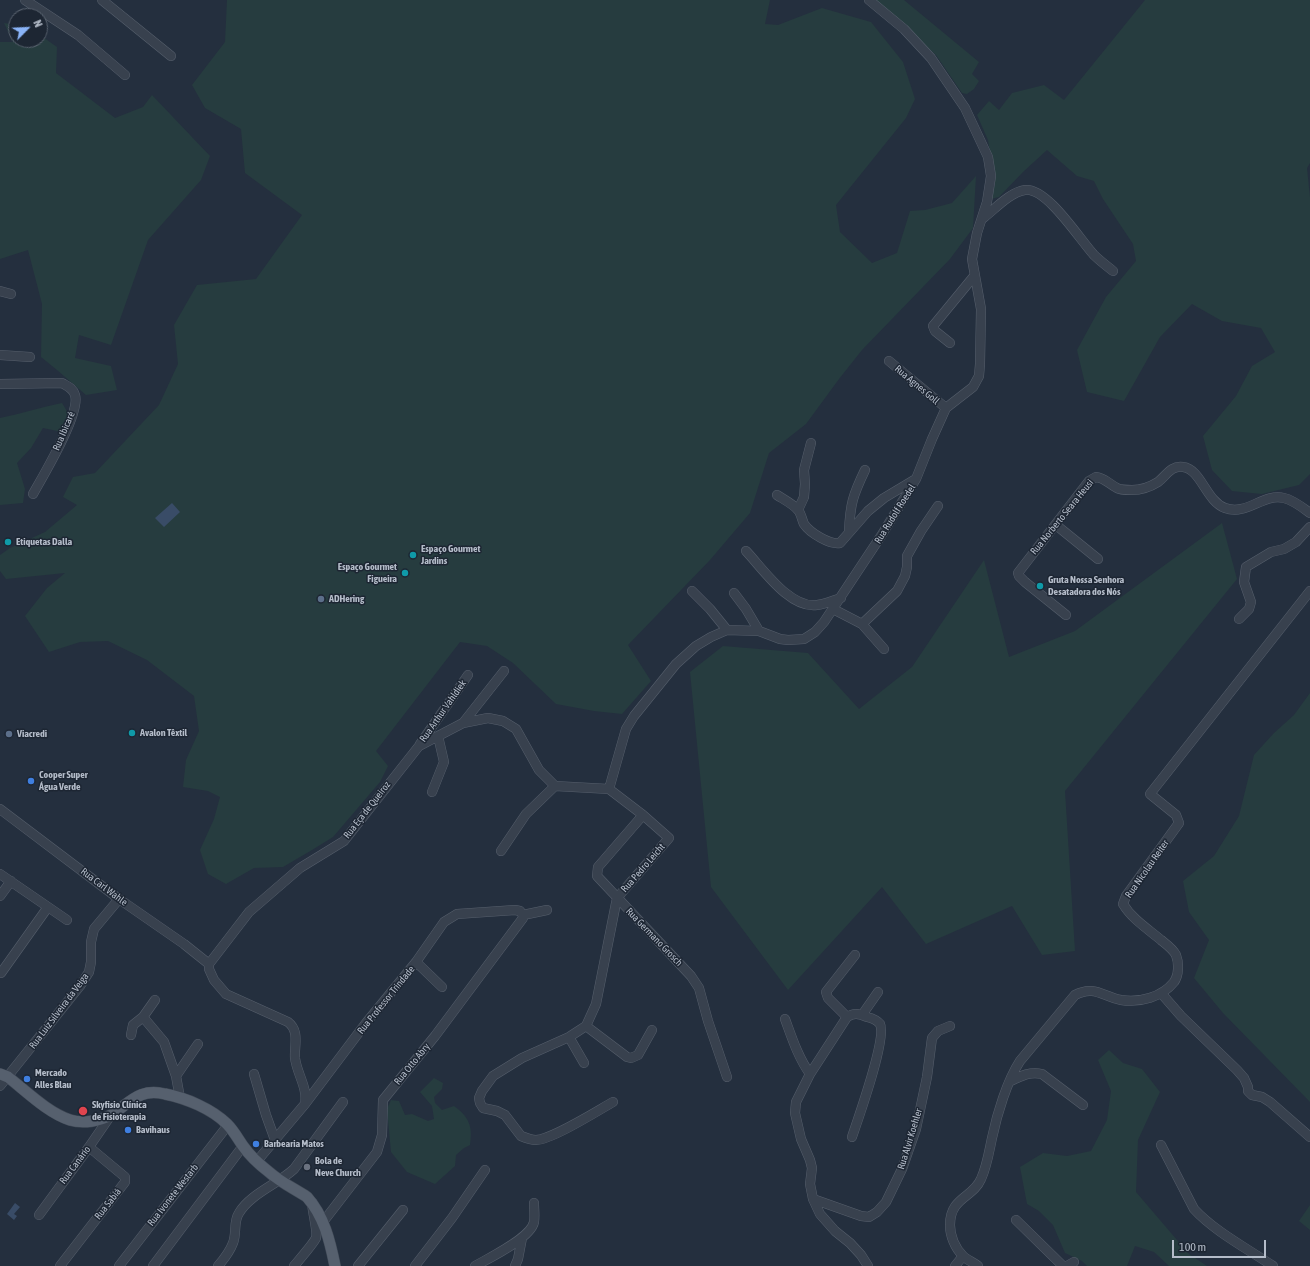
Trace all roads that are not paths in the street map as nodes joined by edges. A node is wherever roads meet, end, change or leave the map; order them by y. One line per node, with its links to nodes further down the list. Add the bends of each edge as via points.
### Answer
1 (25, 0): 5 (street, via 78,35)
2 (102, 0): 4 (street)
3 (869, 0): 6 (street, Rua Rudolf Roedel, via 904,29 931,58 965,108 988,156 991,176)
4 (171, 56)
5 (125, 75)
6 (982, 219): 7 (street, via 1014,193 1026,189 1034,191 1051,203 1094,255); 8 (street, Rua Rudolf Roedel, via 972,259)
7 (1113, 271)
8 (975, 275): 11 (street, via 933,326 935,331); 16 (street, Rua Rudolf Roedel, via 981,309 978,376 973,387)
9 (0, 291): 10 (street)
10 (11, 294)
11 (950, 343)
12 (0, 355): 13 (street)
13 (30, 357)
14 (889, 361): 16 (street, Rua Agnes Goll)
15 (0, 384): 20 (street, Rua Ibicaré, via 62,383 70,387 75,394 76,403 67,431)
16 (946, 408): 19 (street, Rua Rudolf Roedel)
17 (811, 443): 23 (street, via 804,470 804,497)
18 (866, 470): 27 (street, via 855,490 850,507)
19 (916, 479): 27 (street, via 884,498); 33 (street, Rua Rudolf Roedel)
20 (33, 494)
21 (777, 495): 23 (street)
22 (938, 506): 37 (street, via 907,556 905,576 897,591)
23 (798, 510): 27 (street, via 804,525 811,532 831,542 840,543)
24 (1310, 513): 25 (street, Rua Norberto Seara Heusi, via 1291,500 1278,497 1266,499 1248,508 1225,508 1212,499 1192,471 1177,467 1158,482 1133,490 1117,489 1103,478 1096,477 1089,481)
25 (1056, 524): 29 (street); 35 (street, Rua Norberto Seara Heusi, via 1018,572 1024,582)
26 (1310, 526): 36 (street, via 1296,542 1284,550 1270,552 1246,567 1244,582 1251,602 1249,609)
27 (849, 532)
28 (746, 551): 33 (street, via 781,590 798,601 817,605)
29 (1098, 559)
30 (692, 591): 38 (street)
31 (1310, 591): 67 (street, Rua Nicolau Reiter, via 1150,794 1176,816 1179,823 1126,896 1123,904 1129,913 1176,955 1178,969 1175,980)
32 (734, 594): 39 (street)
33 (841, 598): 34 (street, Rua Rudolf Roedel)
34 (833, 609): 37 (street); 39 (street, Rua Rudolf Roedel, via 815,632 804,639 780,639)
35 (1066, 615)
36 (1239, 619)
37 (862, 624): 40 (street)
38 (727, 630): 39 (street, Rua Rudolf Roedel); 47 (street, Rua Rudolf Roedel, via 696,646 676,664 634,716 626,729)
39 (759, 631)
40 (884, 648)
41 (504, 671): 43 (street)
42 (468, 675): 45 (street, Rua Arthur Vahldiek)
43 (463, 723): 44 (street, Rua Eça de Queiroz); 46 (street, Rua Eça de Queiroz, via 488,718 503,721 516,729 539,770)
44 (438, 736): 45 (street, Rua Eça de Queiroz); 48 (street, via 444,762)
45 (419, 746): 63 (street, Rua Eça de Queiroz, via 344,840 300,868 249,912)
46 (555, 786): 47 (street); 51 (street, via 526,814)
47 (609, 789): 50 (street)
48 (432, 792)
49 (0, 809): 56 (street, Rua Carl Wahle)
50 (643, 815): 55 (street, Rua Germano Grosch, via 598,867 597,876); 55 (street, Rua Pedro Leicht, via 669,838)
51 (501, 851)
52 (0, 874): 53 (street)
53 (11, 881): 54 (street); 57 (street)
54 (0, 896)
55 (617, 898): 73 (street, via 596,1004); 84 (street, Rua Germano Grosch, via 691,976 699,988)
56 (119, 900): 63 (street, Rua Carl Wahle); 82 (street, Rua Luiz Silveira da Veiga, via 94,929 89,972 80,986)
57 (48, 907): 60 (street); 64 (street)
58 (547, 910): 59 (street, Rua Professor Trindade)
59 (523, 915): 62 (street, Rua Professor Trindade, via 515,910 458,914 444,922); 109 (street, Rua Otto Abry, via 449,1017 383,1100 382,1135 377,1152)
60 (67, 920)
61 (855, 954): 71 (street, via 826,992 828,998)
62 (416, 962): 65 (street); 90 (street, Rua Professor Trindade)
63 (209, 964): 90 (street, via 214,980 226,994 292,1025 296,1034 295,1059 304,1087)
64 (2, 973)
65 (442, 987)
66 (878, 992): 69 (street)
67 (1161, 993): 85 (street, Rua Nicolau Reiter, via 1130,1001 1084,990 1075,995 1020,1061); 95 (street, via 1237,1070 1252,1095 1266,1099)
68 (155, 1000): 70 (street)
69 (862, 1015): 71 (street, via 852,1013); 94 (street, via 875,1020 880,1024 881,1030 876,1062)
70 (143, 1017): 76 (street, via 133,1025); 83 (street, via 164,1042)
71 (847, 1017): 81 (street)
72 (785, 1019): 81 (street, via 804,1066)
73 (586, 1026): 75 (street, via 631,1058 638,1054); 77 (street)
74 (950, 1026): 103 (street, Rua Alvir Koehler, via 938,1031 932,1038 916,1129 902,1169 886,1202 869,1217)
75 (652, 1030)
76 (130, 1035)
77 (569, 1037): 79 (street); 89 (street, via 522,1058 493,1076 479,1098 483,1108 505,1115 521,1136 537,1140 550,1136)
78 (198, 1044): 83 (street)
79 (584, 1063)
80 (254, 1074): 96 (street)
81 (810, 1074): 103 (street, via 796,1102 795,1113 812,1168)
82 (4, 1075): 86 (street, Rua Luiz Silveira da Veiga); 92 (main road, via 52,1112 71,1120 92,1121)
83 (176, 1076): 87 (street)
84 (727, 1077)
85 (1009, 1082): 91 (street, via 1026,1074 1042,1074); 111 (street, Rua Nicolau Reiter, via 981,1181 956,1206 950,1216 952,1239)
86 (0, 1086)
87 (180, 1098): 92 (main road, via 152,1092 142,1094 132,1098); 93 (main road, via 203,1107)
88 (343, 1102): 102 (street, via 294,1168)
89 (613, 1102)
90 (305, 1104): 96 (street, Rua Professor Trindade)
91 (1083, 1105)
92 (111, 1115): 99 (street, Rua Canário)
93 (228, 1125): 98 (main road); 113 (street, Rua Ivonete Westarb)
94 (852, 1137)
95 (1310, 1137)
96 (275, 1140): 100 (street, Rua Professor Trindade)
97 (1161, 1145): 126 (street, via 1199,1215)
98 (243, 1146): 100 (main road); 114 (street)
99 (89, 1147): 107 (street, Rua Canário); 112 (street, Rua Sabiá, via 125,1177 125,1182)
100 (257, 1161): 102 (main road)
101 (485, 1170): 119 (street)
102 (280, 1181): 104 (main road); 115 (street, via 246,1204 238,1214 234,1242)
103 (812, 1199): 122 (street, via 820,1214 850,1243)
104 (312, 1202): 109 (main road); 116 (street, via 316,1238)
105 (534, 1203): 110 (street, via 534,1222 531,1230)
106 (403, 1210): 118 (street)
107 (38, 1215)
108 (1016, 1220): 125 (street)
109 (323, 1222): 117 (main road)
110 (522, 1238): 120 (street); 121 (street)
111 (963, 1256): 123 (street); 124 (street, Rua Nicolau Reiter)
112 (60, 1266)
113 (119, 1266)
114 (153, 1266)
115 (218, 1266)
116 (294, 1266)
117 (335, 1266)
118 (358, 1266)
119 (415, 1266)
120 (475, 1266)
121 (514, 1266)
122 (868, 1266)
123 (955, 1266)
124 (978, 1266)
125 (1063, 1266)
126 (1273, 1266)

